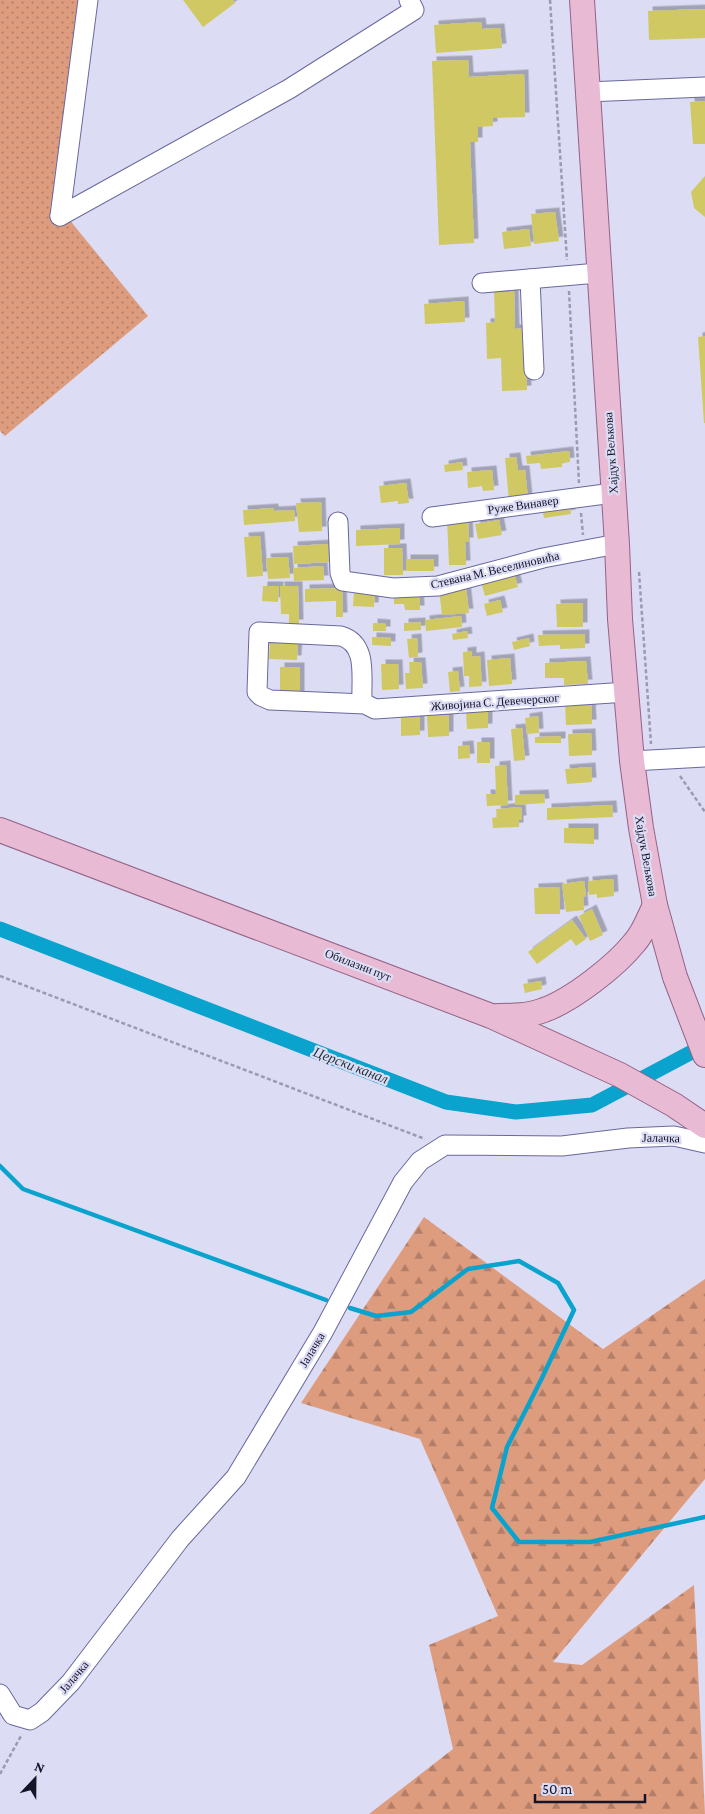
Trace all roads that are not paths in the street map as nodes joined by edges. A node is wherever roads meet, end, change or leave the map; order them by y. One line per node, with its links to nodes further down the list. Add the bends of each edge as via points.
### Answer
1 (88, 0): 2 (street, via 60,216 289,90 414,10)
2 (409, 0)
3 (582, 0): 5 (main road, Хајдук Вељкова)
4 (705, 87): 5 (street)
5 (587, 92): 6 (main road, Хајдук Вељкова)
6 (598, 274): 7 (street); 10 (main road, Хајдук Вељкова)
7 (530, 279): 8 (street); 9 (street)
8 (482, 283)
9 (534, 370)
10 (613, 493): 11 (street, Руже Винавер); 13 (main road, Хајдук Вељкова)
11 (432, 517)
12 (338, 522): 13 (street, Стевана М. Веселиновића, via 343,581 393,588 438,586 543,558)
13 (617, 544): 14 (main road, Хајдук Вељкова)
14 (627, 692): 15 (street, Живојина С. Девечерског, via 383,709); 17 (main road, Хајдук Вељкова)
15 (365, 704): 15 (street, Живојина С. Девечерског, via 360,654 353,642 341,636 259,632 258,692 261,696 270,700)
16 (705, 757): 17 (street)
17 (632, 761): 19 (main road, Хајдук Вељкова)
18 (0, 830): 20 (main road, Обилазни пут)
19 (654, 905): 20 (main road, via 636,941 582,989 542,1011); 21 (main road, Хајдук Вељкова, via 675,977)
20 (491, 1016): 22 (main road, Обилазни пут, via 646,1088)
21 (705, 1055)
22 (704, 1131): 23 (street, Јалачка, via 562,1146 446,1145 420,1161 403,1182 323,1332 236,1478 180,1539 71,1682 42,1712 30,1720 13,1715)
23 (0, 1694)

